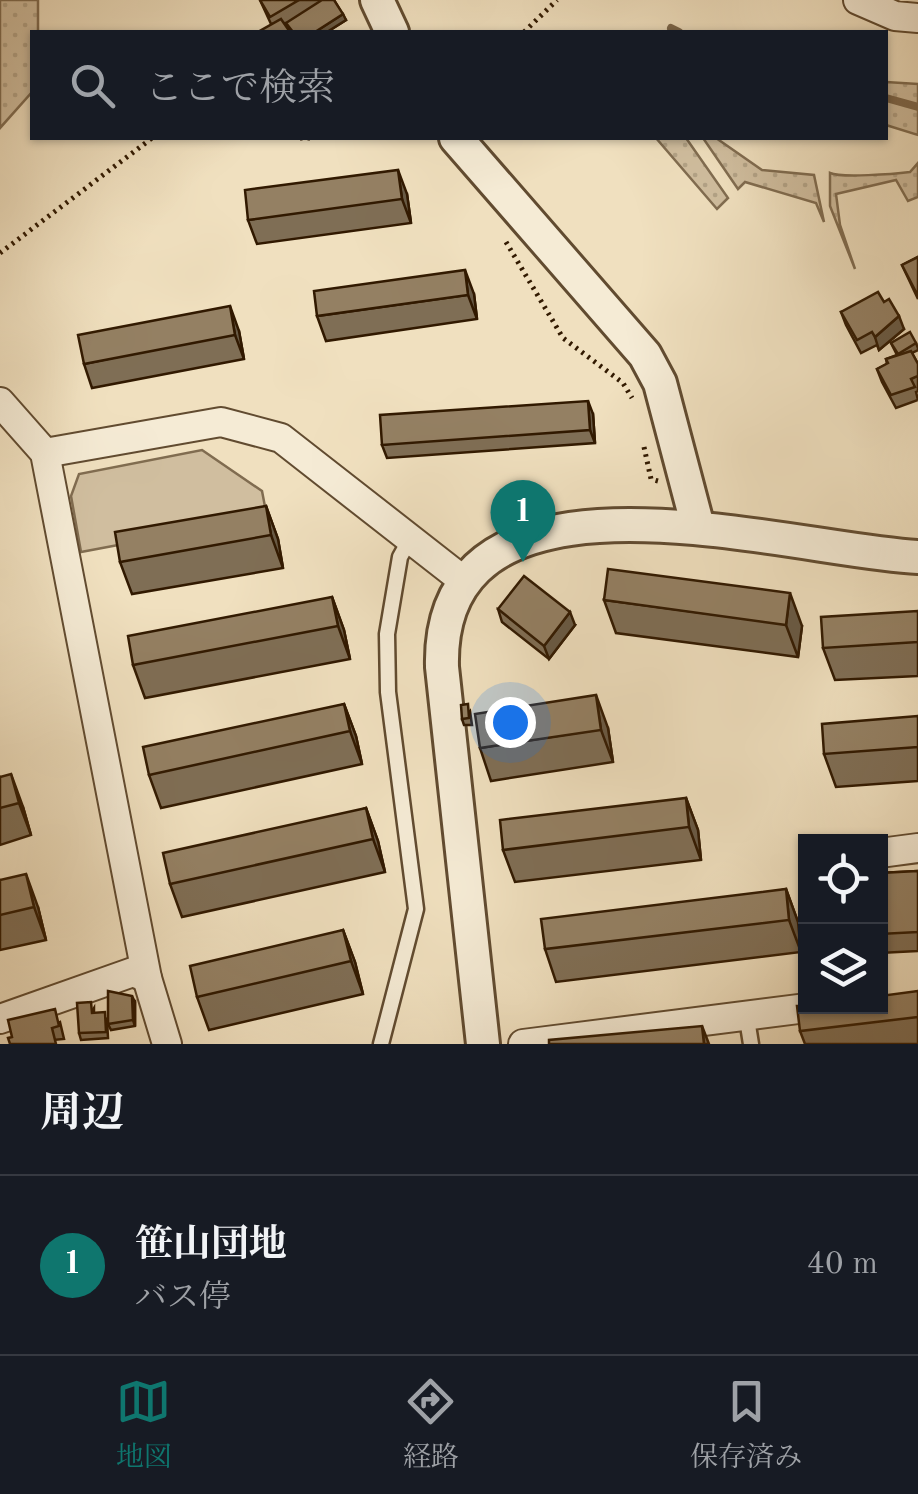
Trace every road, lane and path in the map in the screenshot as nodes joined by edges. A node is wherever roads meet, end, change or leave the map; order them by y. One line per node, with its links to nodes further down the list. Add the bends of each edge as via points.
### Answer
1 (377, 0): 5 (street)
2 (557, 0): 6 (path)
3 (858, 0): 4 (street)
4 (918, 18)
5 (391, 30)
6 (526, 30)
7 (143, 140): 10 (path)
8 (458, 140): 15 (street, via 644,354 660,383)
9 (504, 237): 11 (path, via 563,338 623,383)
10 (0, 253)
11 (634, 401)
12 (0, 402): 14 (street)
13 (642, 440): 15 (path, via 651,479 663,482 667,500)
14 (45, 453): 16 (street, via 221,422 282,438); 21 (street)
15 (695, 514): 17 (street); 18 (street, via 544,534 507,545)
16 (410, 539): 18 (street); 26 (lane, via 400,556 387,654 416,909)
17 (914, 550)
18 (464, 581): 27 (street, via 444,632 442,667)
19 (918, 848): 20 (street)
20 (888, 852)
21 (147, 978): 23 (street, via 132,972); 25 (street)
22 (798, 1009): 24 (street)
23 (0, 1018)
24 (749, 1032): 28 (street)
25 (168, 1044)
26 (381, 1044)
27 (483, 1044)
28 (523, 1044)

